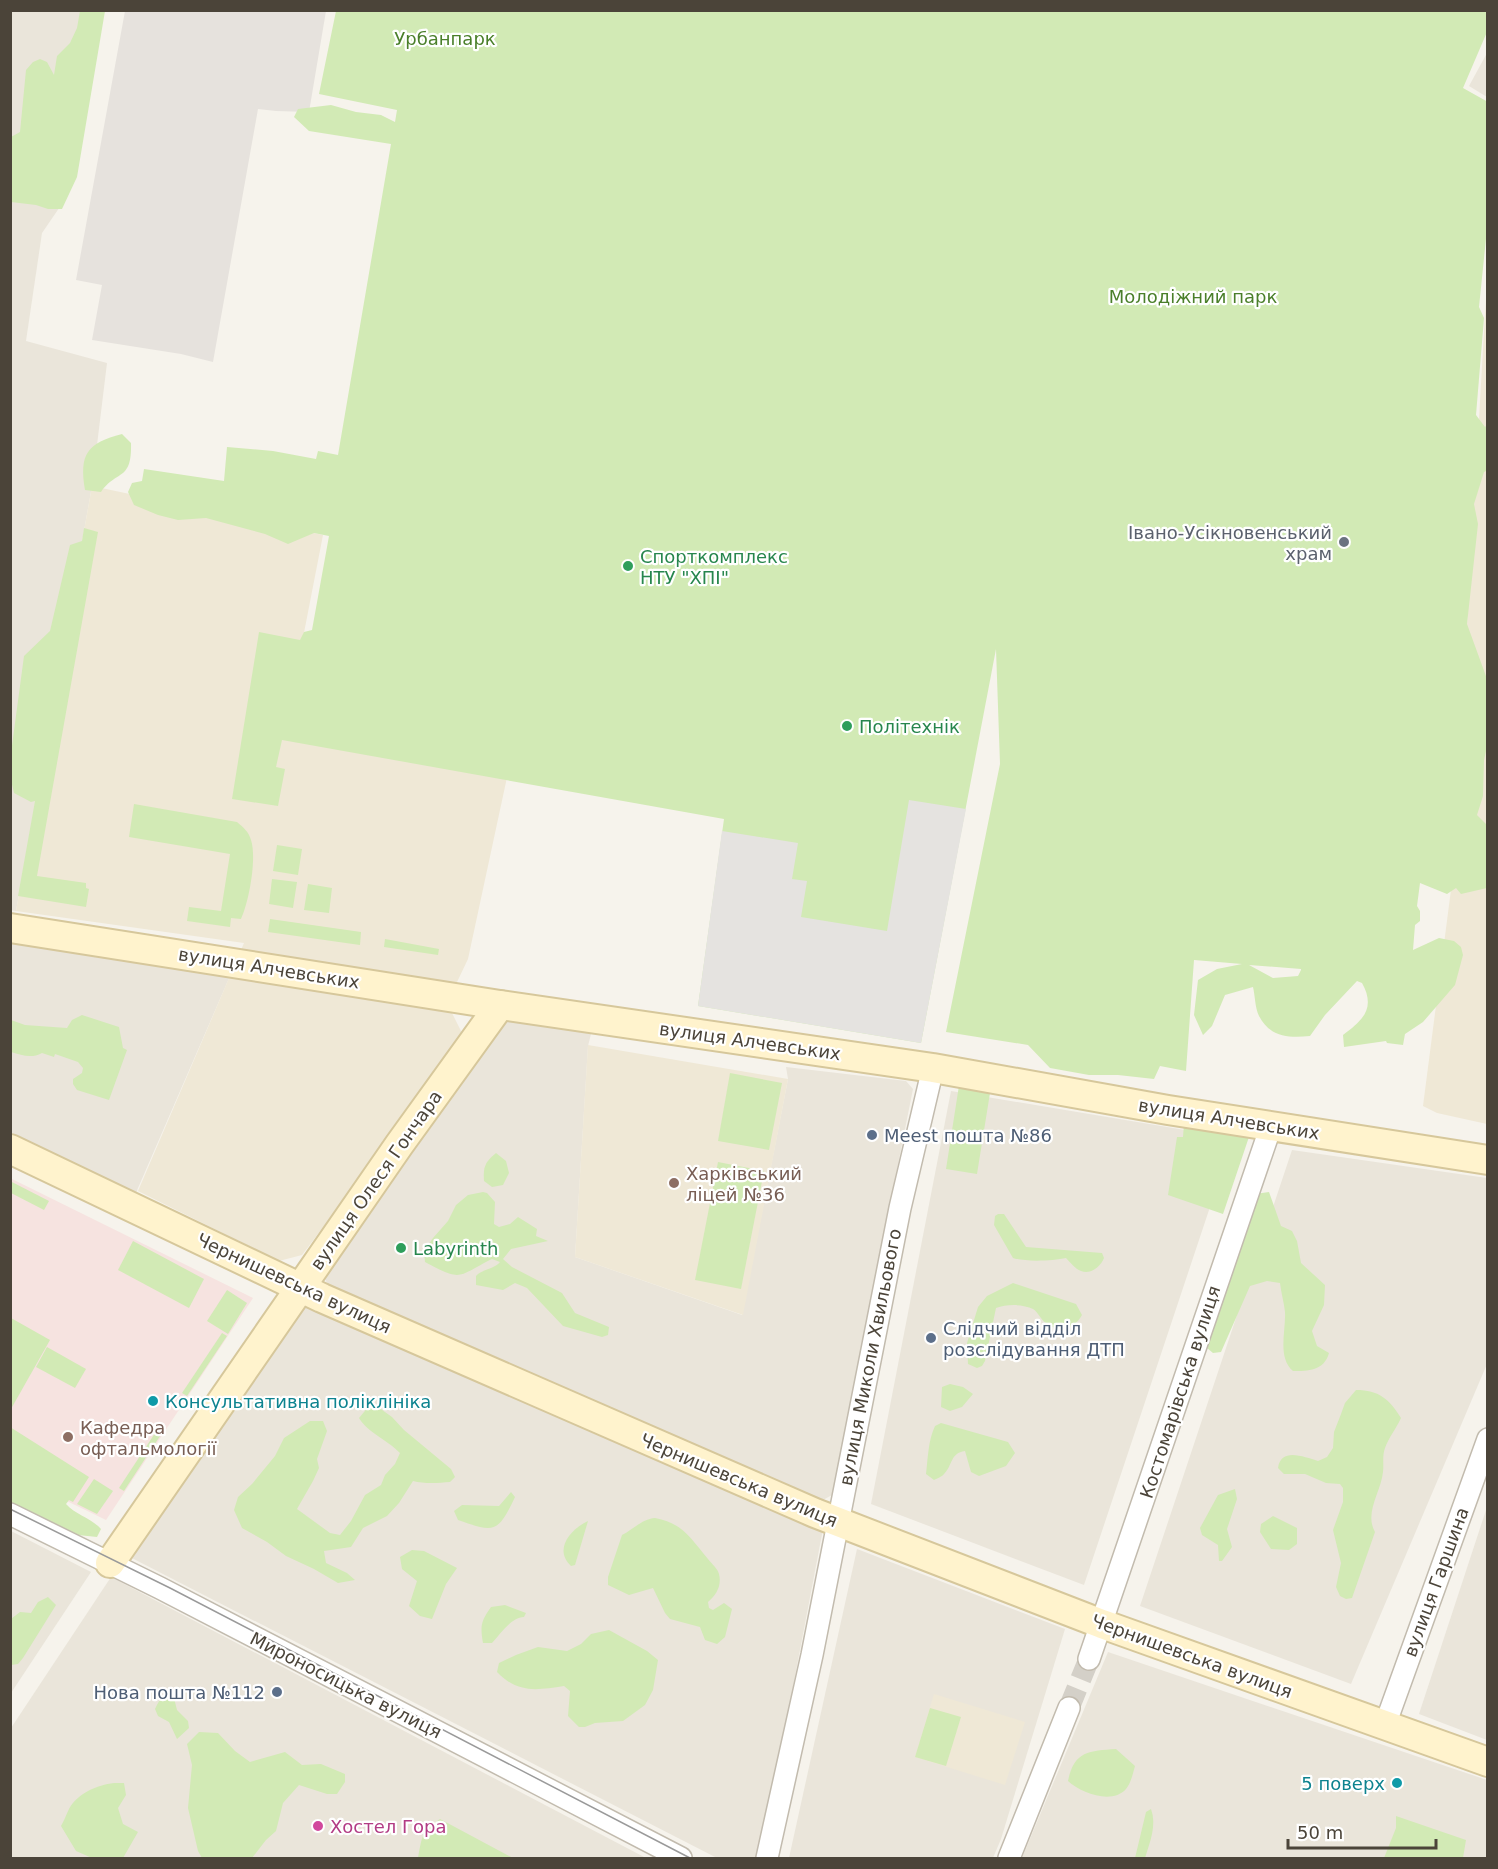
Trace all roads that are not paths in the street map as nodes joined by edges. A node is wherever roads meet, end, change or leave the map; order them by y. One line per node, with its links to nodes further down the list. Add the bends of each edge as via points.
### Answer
1 (10, 928): 2 (street, вулиця Алчевських)
2 (500, 1005): 3 (street, вулиця Алчевських); 7 (street, вулиця Олеся Гончара)
3 (933, 1068): 4 (street, вулиця Алчевських); 10 (street, вулиця Миколи Хвильового, via 900,1208)
4 (1270, 1126): 6 (street, вулиця Алчевських); 12 (street, Костомарівська вулиця)
5 (10, 1149): 7 (street, Чернишевська вулиця)
6 (1488, 1160)
7 (300, 1288): 10 (street, Чернишевська вулиця); 11 (street, вулиця Олеся Гончара)
8 (1488, 1439): 15 (street, вулиця Гаршина)
9 (10, 1514): 11 (street, Мироносицька вулиця)
10 (837, 1522): 12 (street, Чернишевська вулиця); 18 (street, вулиця Миколи Хвильового)
11 (110, 1563): 17 (street, Мироносицька вулиця)
12 (1102, 1624): 13 (street, Костомарівська вулиця); 15 (street, Чернишевська вулиця)
13 (1089, 1659)
14 (1069, 1708): 19 (street)
15 (1385, 1725): 16 (street, Чернишевська вулиця)
16 (1488, 1762)
17 (681, 1858)
18 (767, 1858)
19 (1009, 1858)

